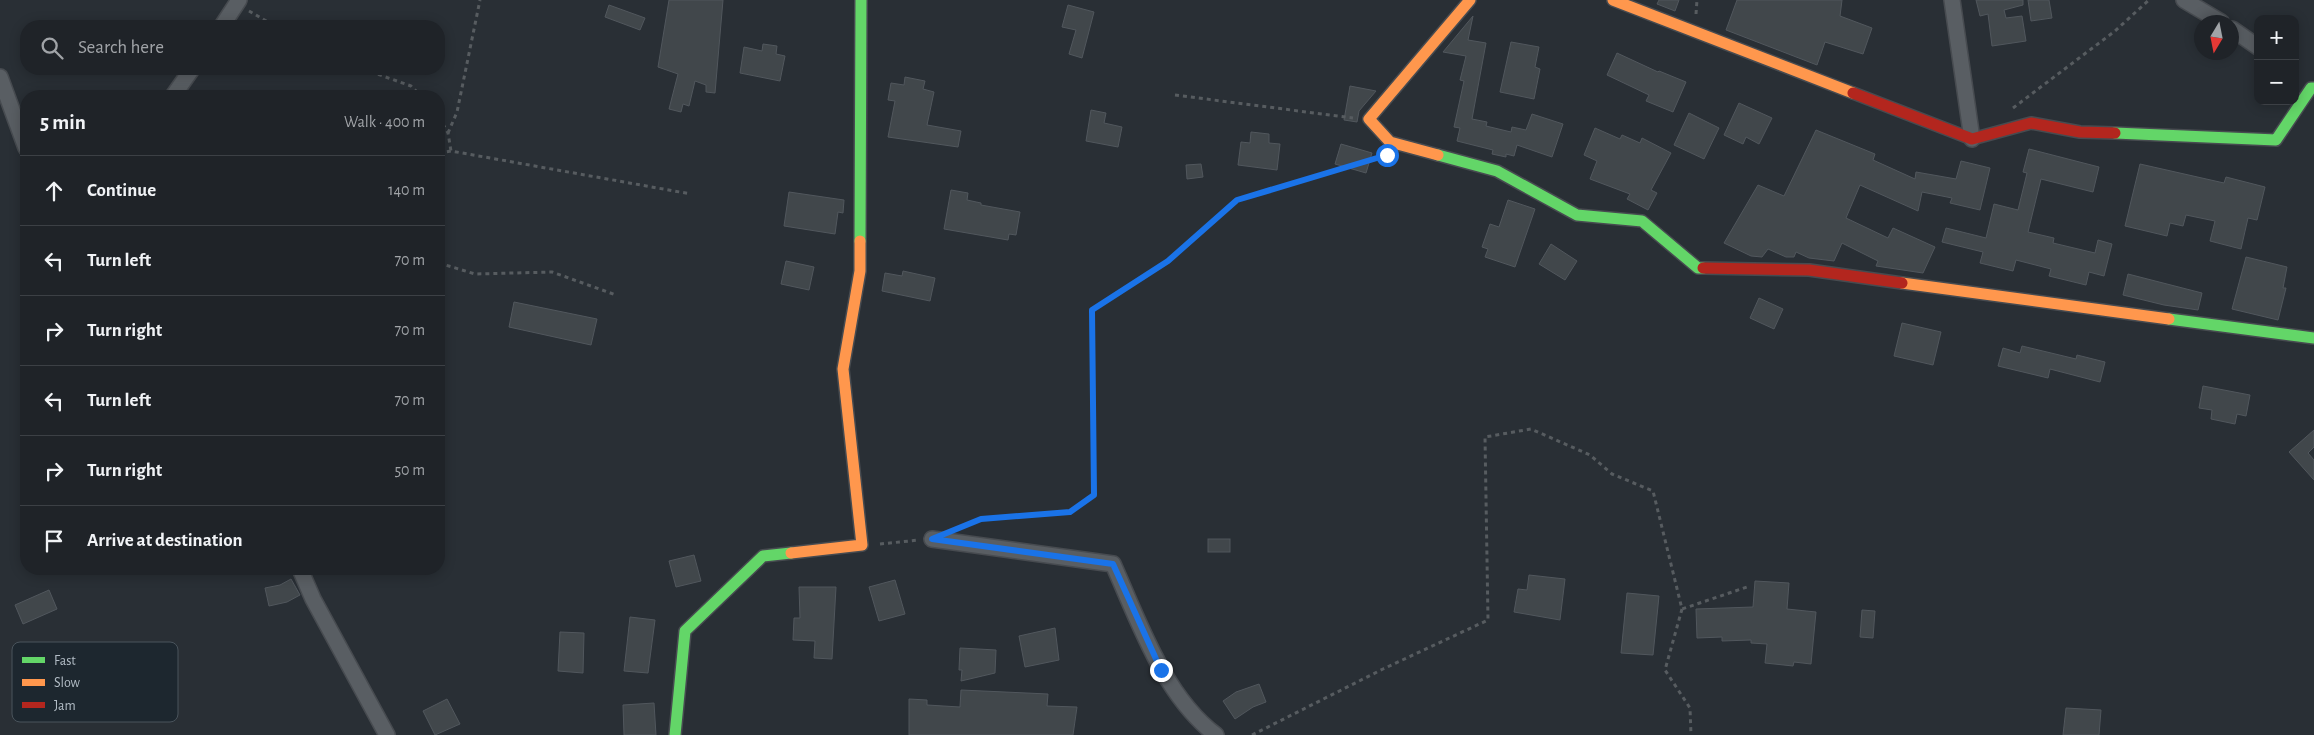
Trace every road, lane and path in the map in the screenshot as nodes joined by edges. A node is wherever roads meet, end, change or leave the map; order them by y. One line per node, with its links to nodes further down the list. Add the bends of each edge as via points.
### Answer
1 (480, 0): 26 (path, via 457,112)
2 (861, 0): 37 (street, via 860,271 843,369)
3 (1470, 0): 23 (street)
4 (1613, 0): 27 (street)
5 (1952, 0): 27 (street)
6 (2149, 0): 22 (path, via 2115,31)
7 (2184, 0): 9 (street)
8 (238, 2): 10 (street); 11 (path)
9 (2209, 15)
10 (226, 20)
11 (266, 20)
12 (2239, 34): 13 (street)
13 (2254, 44)
14 (188, 75): 18 (street)
15 (380, 75): 19 (path)
16 (0, 77): 25 (street)
17 (2314, 88): 21 (street)
18 (177, 90)
19 (415, 90)
20 (1175, 94): 23 (path, via 1276,110)
21 (2294, 106): 27 (street, via 2276,140 2080,132 2031,123)
22 (2012, 109)
23 (1369, 119): 34 (street, via 1390,142 1497,171 1577,215 1642,221 1698,268 1809,270)
24 (445, 128): 26 (path)
25 (20, 132)
26 (448, 133): 28 (path)
27 (1972, 139)
28 (451, 151): 29 (path); 31 (path)
29 (445, 152)
30 (1387, 155): 35 (path, via 1237,200 1168,261 1092,310 1094,495 1070,512 981,519)
31 (692, 194)
32 (445, 265): 33 (path, via 475,274 552,272)
33 (616, 296)
34 (2314, 338)
35 (956, 529)
36 (932, 539): 37 (path); 43 (street, via 1113,564 1161,670 1203,725)
37 (862, 545): 42 (street, via 763,556 685,632)
38 (303, 575): 41 (street)
39 (1747, 587): 40 (path)
40 (1682, 609): 44 (path, via 1653,491 1612,474 1590,455 1532,429 1485,437 1488,620); 45 (path, via 1665,670 1690,708)
41 (387, 735)
42 (675, 735)
43 (1216, 735)
44 (1252, 735)
45 (1691, 735)

